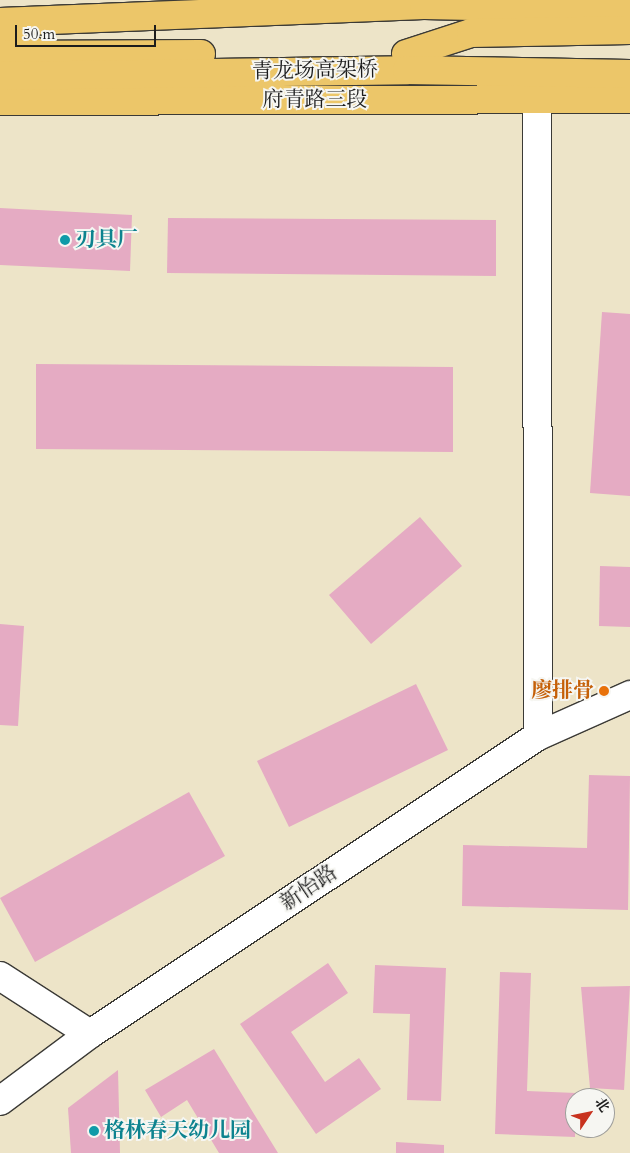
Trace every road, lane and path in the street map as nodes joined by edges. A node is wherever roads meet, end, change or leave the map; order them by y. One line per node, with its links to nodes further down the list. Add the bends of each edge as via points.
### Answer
1 (505, 3): 2 (main road); 3 (main road)
2 (630, 9)
3 (0, 22)
4 (0, 30): 9 (main road)
5 (630, 30): 8 (main road, via 470,34)
6 (0, 55): 9 (main road, 青龙场高架桥)
7 (630, 57): 8 (main road, 青龙场高架桥)
8 (407, 62): 9 (main road, 青龙场高架桥); 10 (main road, 青龙场高架桥); 12 (main road, via 474,83)
9 (43, 65): 11 (main road, 青龙场高架桥); 13 (main road)
10 (630, 74)
11 (0, 76)
12 (630, 83)
13 (0, 95)
14 (630, 99): 15 (main road, 府青路三段)
15 (537, 100): 16 (main road, 府青路三段); 18 (street)
16 (0, 101)
17 (630, 695): 18 (street, 新怡路)
18 (538, 736): 20 (street, 新怡路)
19 (0, 976): 20 (street)
20 (90, 1034): 21 (street, 新怡路)
21 (0, 1101)

